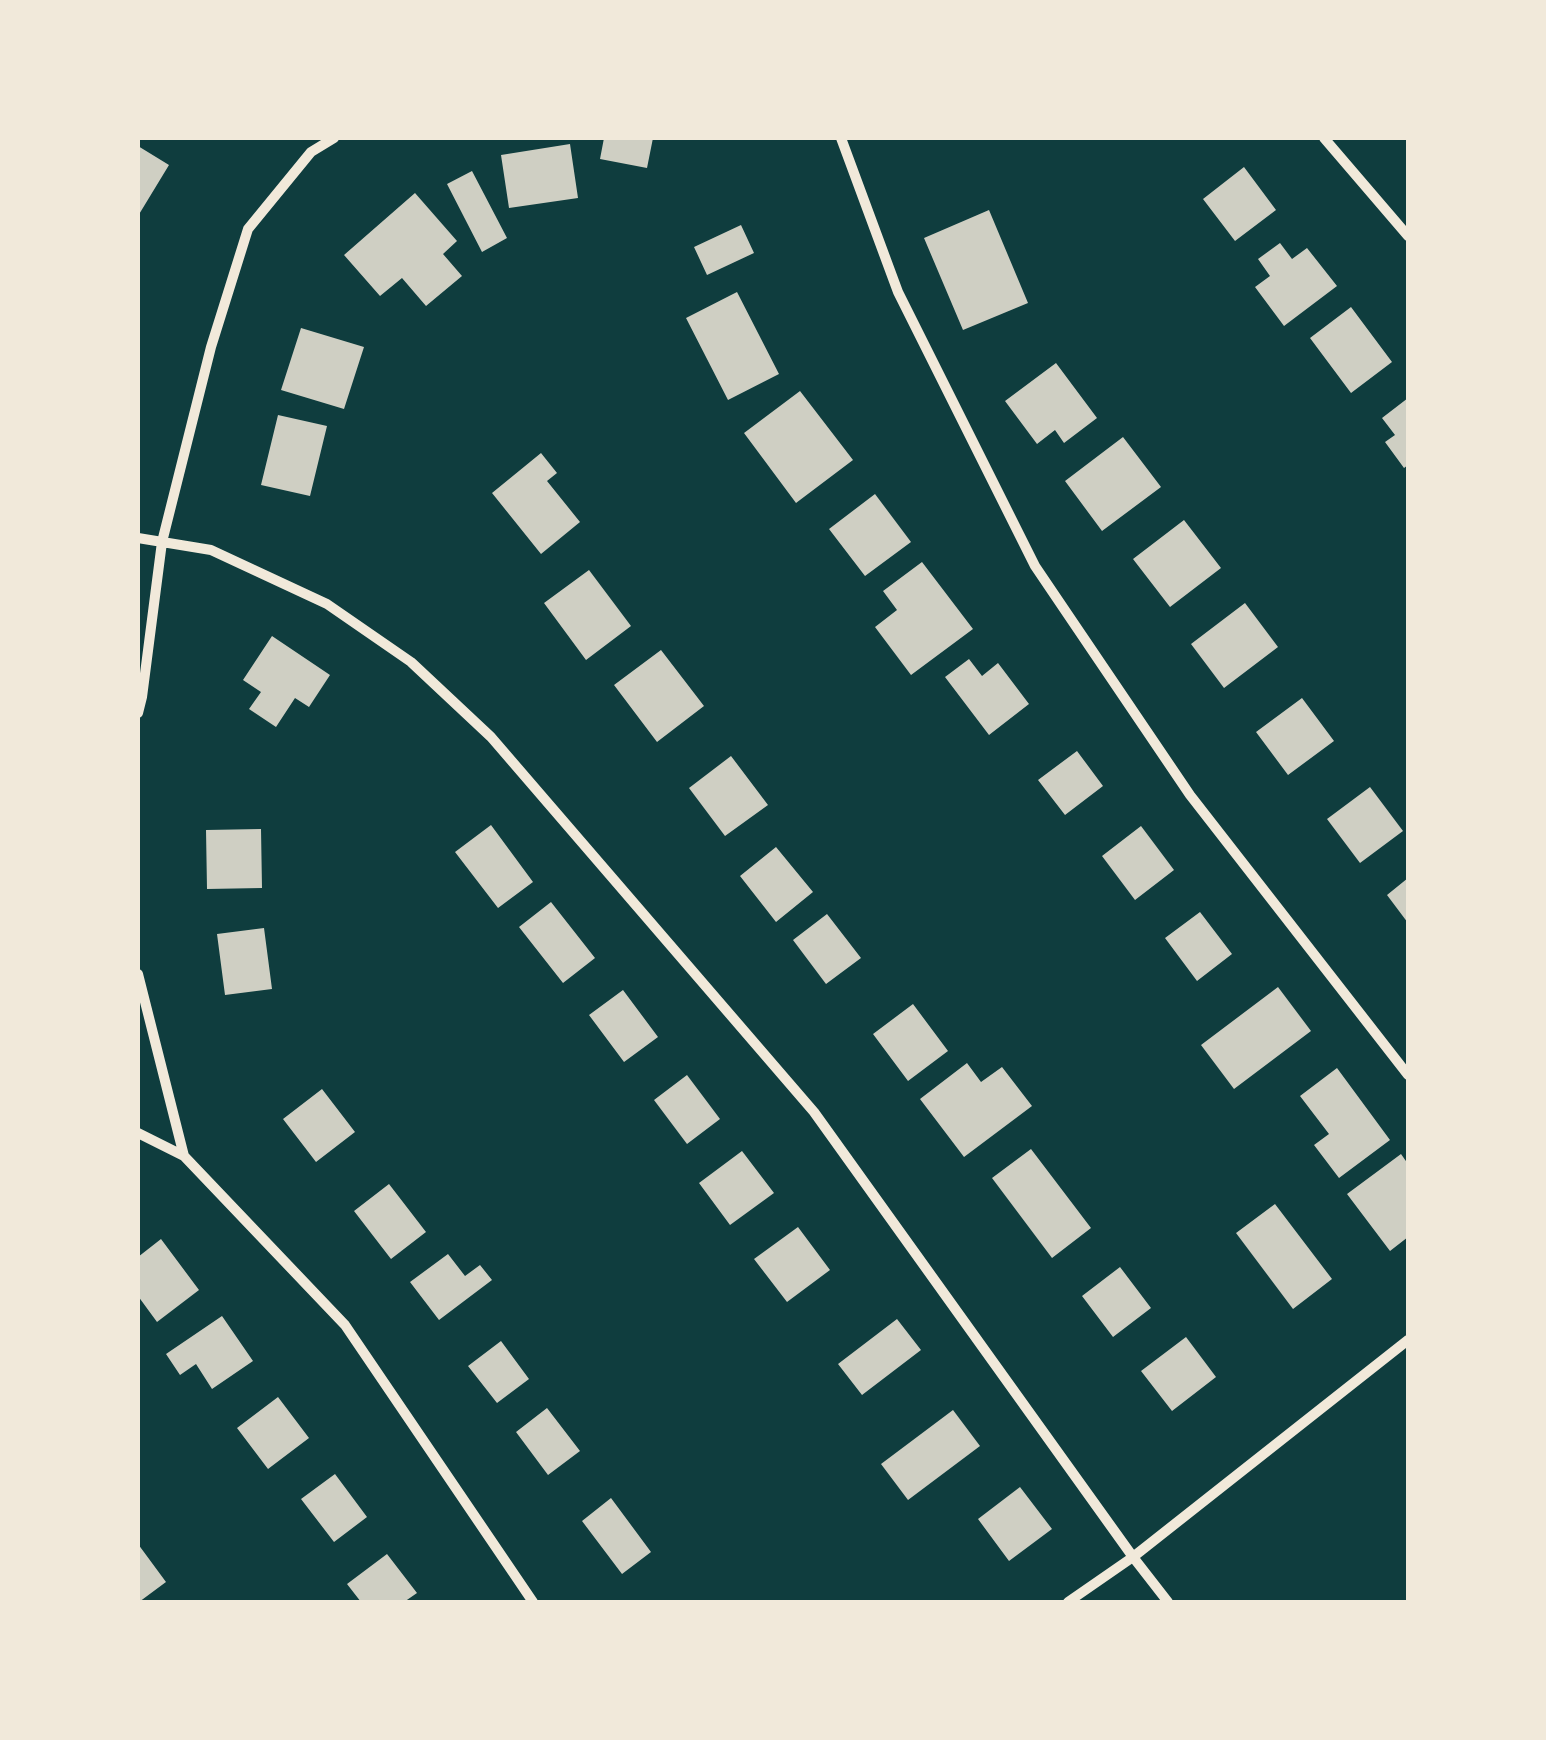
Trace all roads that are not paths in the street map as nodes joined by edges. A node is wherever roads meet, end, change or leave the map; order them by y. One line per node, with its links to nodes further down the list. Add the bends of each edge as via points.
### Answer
1 (334, 138): 6 (street, via 310,152 248,229)
2 (841, 138): 9 (street, via 898,292 1035,566 1190,795)
3 (1324, 138): 4 (street)
4 (1408, 236)
5 (138, 538): 6 (street)
6 (162, 542): 7 (street); 13 (street, via 212,550 327,604 412,662 491,737 814,1112)
7 (138, 714)
8 (138, 974): 11 (street)
9 (1408, 1075)
10 (138, 1132): 11 (street)
11 (184, 1156): 14 (street, via 345,1324)
12 (1408, 1340): 13 (street)
13 (1133, 1556): 15 (street); 16 (street)
14 (533, 1602)
15 (1068, 1602)
16 (1168, 1602)

